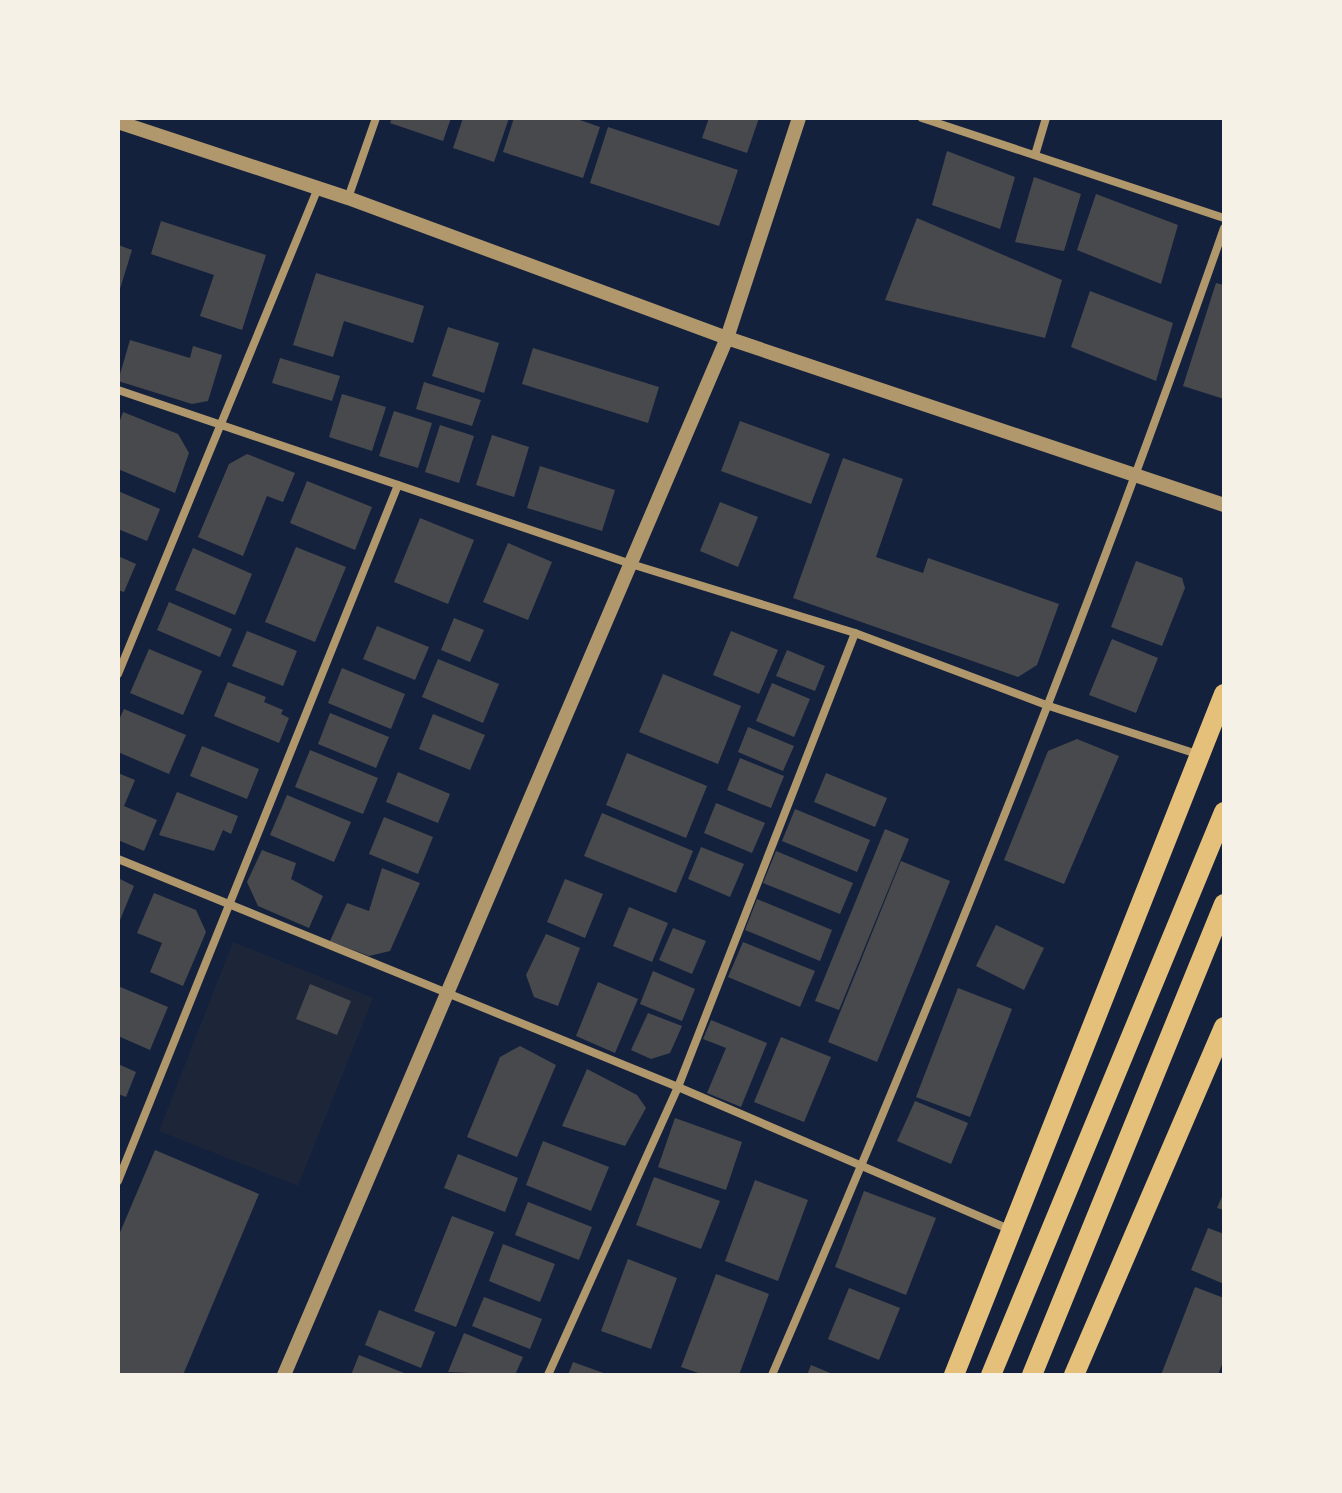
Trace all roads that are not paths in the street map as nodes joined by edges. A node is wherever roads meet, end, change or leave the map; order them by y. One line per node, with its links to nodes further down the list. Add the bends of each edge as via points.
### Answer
1 (376, 118): 8 (street)
2 (799, 118): 11 (street)
3 (922, 118): 6 (street)
4 (1046, 118): 6 (street)
5 (118, 122): 7 (street)
6 (1035, 155): 9 (street)
7 (318, 188): 8 (street); 13 (street)
8 (348, 198): 11 (street)
9 (1224, 218)
10 (1224, 228): 14 (street)
11 (727, 338): 14 (street); 17 (street)
12 (118, 390): 13 (street)
13 (223, 426): 15 (street); 19 (street)
14 (1138, 475): 16 (street); 21 (street)
15 (398, 485): 17 (street); 27 (street)
16 (1224, 505)
17 (631, 564): 18 (street); 28 (street)
18 (855, 633): 21 (street); 30 (street)
19 (118, 674)
20 (1224, 694): 23 (main road)
21 (1049, 706): 23 (street); 31 (street)
22 (1224, 745): 23 (main road)
23 (1200, 755): 33 (main road)
24 (1224, 812): 38 (main road)
25 (118, 859): 27 (street)
26 (1224, 904): 39 (main road)
27 (230, 906): 28 (street); 32 (street)
28 (446, 995): 30 (street); 34 (street)
29 (1224, 1027): 40 (main road)
30 (678, 1087): 31 (street); 35 (street)
31 (863, 1165): 33 (street); 36 (street)
32 (118, 1181)
33 (1013, 1231): 37 (main road)
34 (284, 1375)
35 (548, 1375)
36 (772, 1375)
37 (954, 1375)
38 (991, 1375)
39 (1032, 1375)
40 (1074, 1375)

